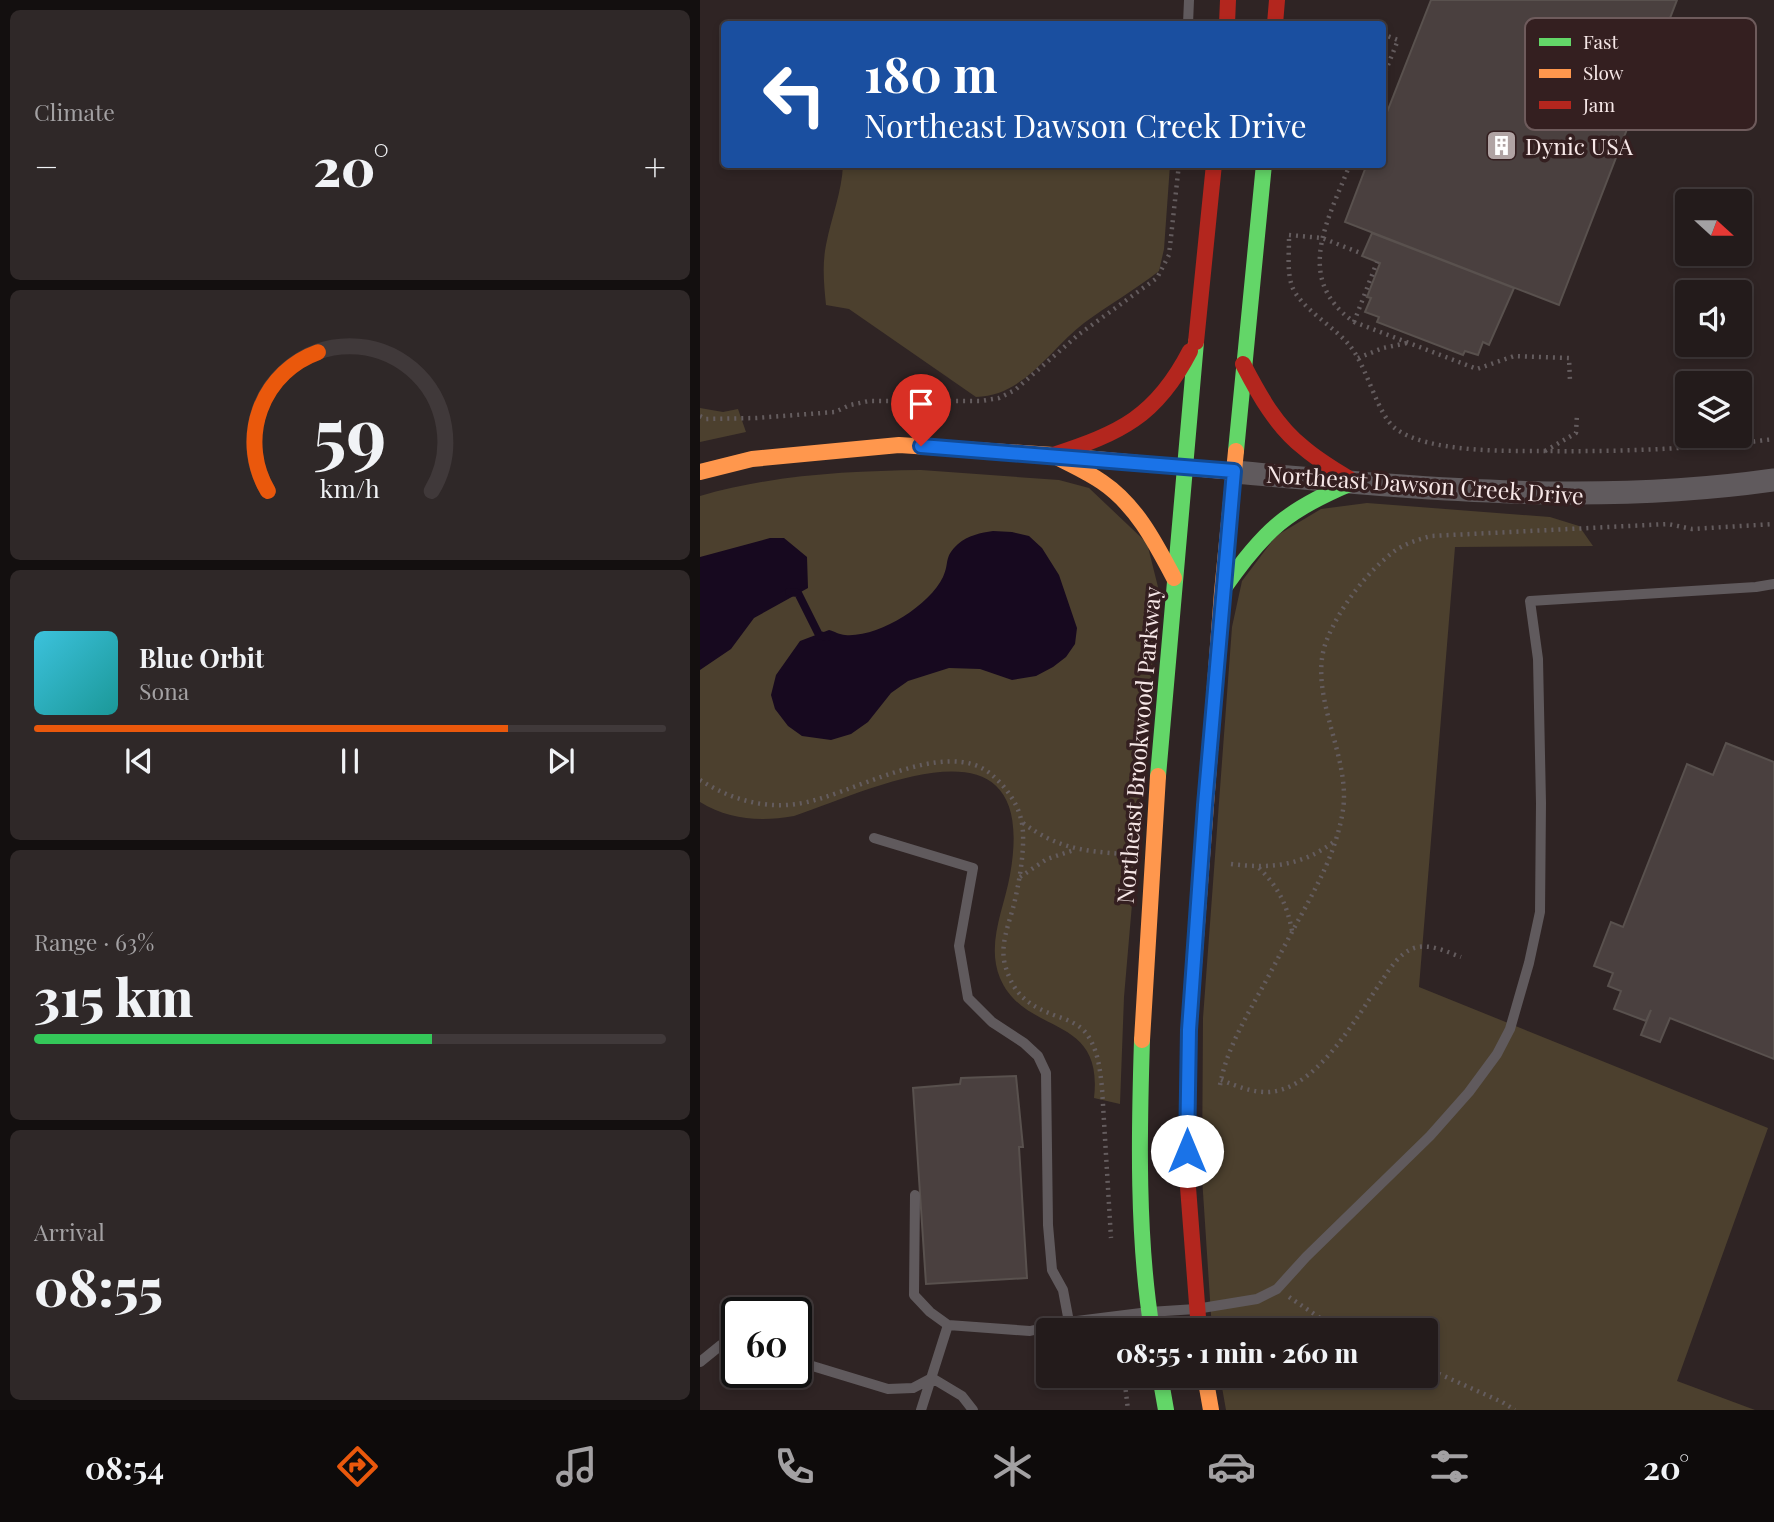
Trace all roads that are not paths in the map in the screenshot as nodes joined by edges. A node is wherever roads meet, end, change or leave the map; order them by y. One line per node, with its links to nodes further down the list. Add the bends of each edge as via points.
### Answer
1 (1189, 0): 4 (lane)
2 (1228, 0): 5 (main road)
3 (1277, 0): 6 (main road)
4 (1188, 21)
5 (1227, 21)
6 (1275, 21)
7 (1214, 168): 9 (main road, Northeast Brookwood Parkway)
8 (1265, 168): 10 (main road)
9 (1197, 335): 11 (main road, via 1181,372 1152,407 1104,439); 12 (main road, Northeast Brookwood Parkway)
10 (1243, 363): 13 (main road); 16 (main road, via 1279,423 1303,448)
11 (1053, 455): 12 (main road, Northeast Dawson Creek Drive); 14 (main road, Northeast Dawson Creek Drive, via 898,445 752,460); 17 (main road, via 1103,482 1118,496 1140,519)
12 (1185, 467): 13 (main road, Northeast Dawson Creek Drive); 17 (main road, Northeast Brookwood Parkway)
13 (1234, 471): 16 (street, Northeast Dawson Creek Drive); 19 (main road)
14 (700, 472)
15 (1774, 480): 16 (street, Northeast Dawson Creek Drive, via 1582,495)
16 (1354, 482): 19 (main road, via 1304,504 1285,518 1251,550)
17 (1174, 578): 23 (main road, Northeast Brookwood Parkway, via 1140,1036)
18 (1774, 584): 22 (lane, via 1530,601 1538,659 1542,880 1536,937 1510,1030 1469,1092 1430,1136 1277,1289 1257,1299)
19 (1222, 592): 22 (main road, via 1189,1030 1187,1174)
20 (874, 838): 24 (lane, via 973,868 959,946 968,998 1038,1056 1046,1073 1048,1226 1052,1270 1063,1290)
21 (915, 1195): 28 (lane, via 914,1294)
22 (1196, 1309): 23 (lane); 27 (main road)
23 (1149, 1312): 25 (lane); 26 (main road, Northeast Brookwood Parkway)
24 (1068, 1318)
25 (1101, 1318)
26 (1150, 1318)
27 (1197, 1318)
28 (948, 1325): 29 (lane); 33 (lane)
29 (1036, 1330)
30 (721, 1345): 31 (lane)
31 (700, 1362)
32 (812, 1367): 33 (lane, via 888,1389 914,1388)
33 (932, 1378): 36 (lane); 37 (lane, via 962,1396)
34 (1162, 1388): 38 (main road)
35 (1207, 1388): 39 (main road)
36 (921, 1410)
37 (973, 1410)
38 (1166, 1410)
39 (1211, 1410)

